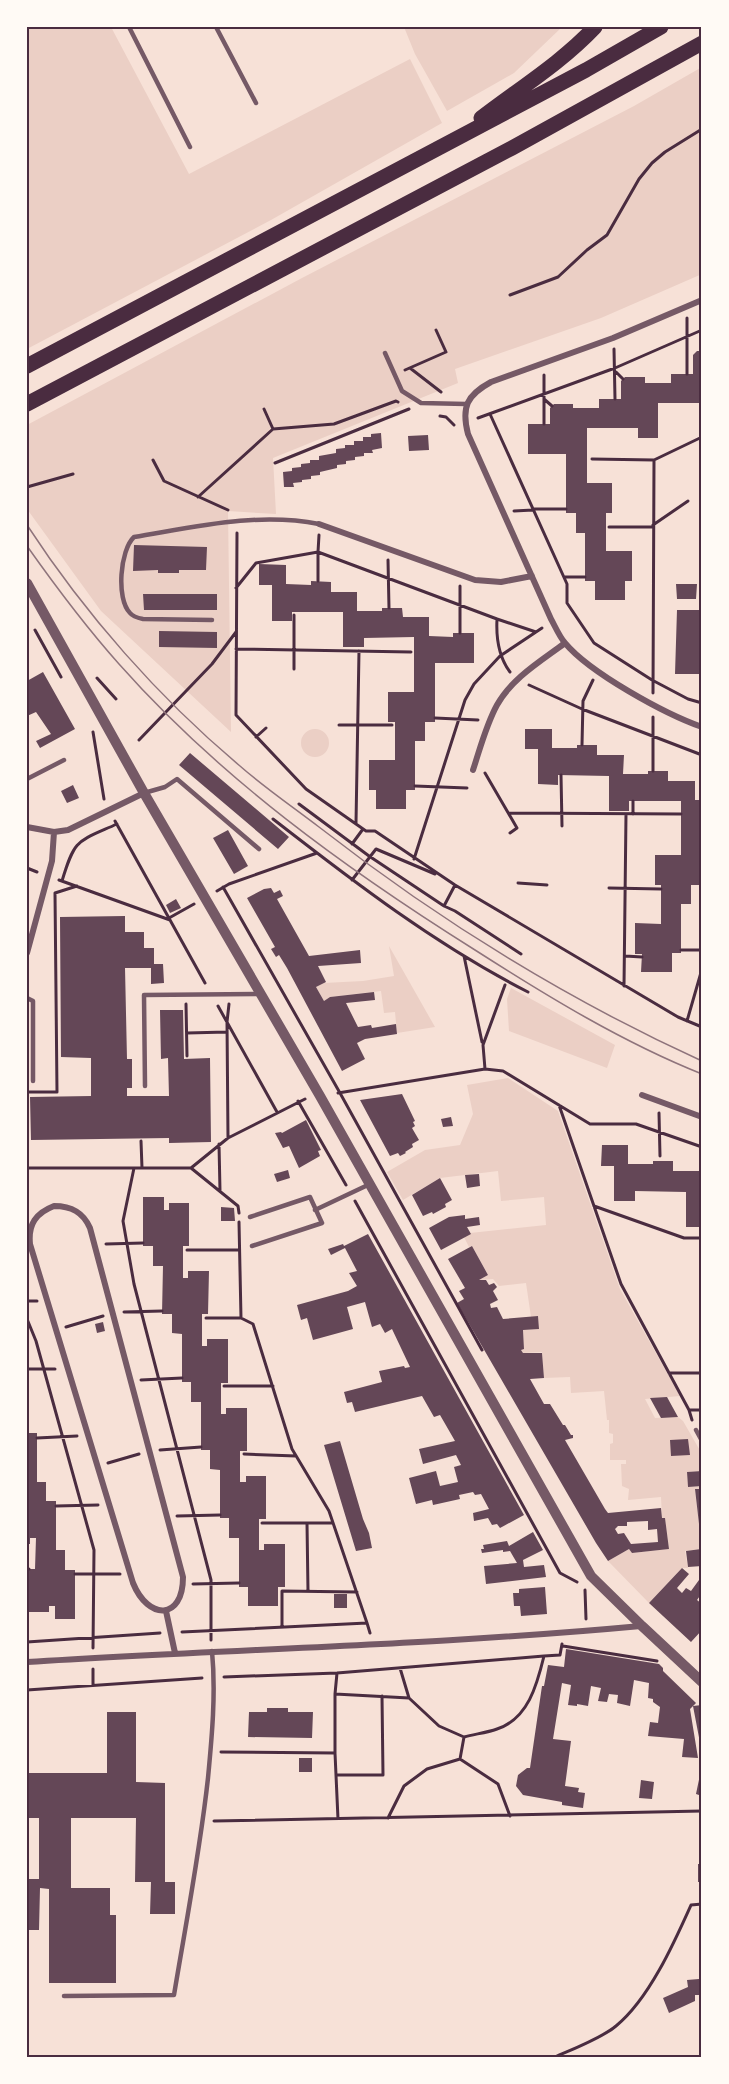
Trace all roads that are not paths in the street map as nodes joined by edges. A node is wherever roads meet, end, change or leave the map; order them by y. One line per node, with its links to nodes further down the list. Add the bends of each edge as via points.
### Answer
1 (129, 27): 8 (lane)
2 (216, 27): 6 (lane)
3 (595, 27): 7 (highway, via 558,62)
4 (661, 27): 7 (highway)
5 (702, 43): 12 (highway)
6 (256, 103)
7 (445, 146): 11 (highway)
8 (190, 147)
9 (702, 300): 13 (street, via 613,338 491,382 478,389)
10 (385, 353): 13 (lane, via 402,391 422,402)
11 (27, 366)
12 (27, 404)
13 (466, 404): 15 (street, via 468,434)
14 (319, 525): 15 (street, via 488,582); 17 (lane, via 237,519 134,537 125,551 122,572 122,594 128,612 143,619)
15 (532, 576): 18 (street)
16 (27, 583): 23 (street)
17 (212, 620)
18 (565, 643): 19 (street, via 600,672 682,720); 21 (street, via 507,690 489,721)
19 (702, 727)
20 (64, 760): 22 (lane)
21 (473, 770)
22 (27, 779)
23 (144, 794): 25 (street, via 68,830); 26 (lane, via 177,778); 28 (street)
24 (27, 826): 25 (street)
25 (54, 832): 27 (street, via 50,869)
26 (259, 849)
27 (27, 953)
28 (261, 994): 31 (lane, via 144,995); 34 (street)
29 (27, 998): 30 (lane, via 33,1001)
30 (33, 1081)
31 (145, 1086)
32 (642, 1095): 33 (street)
33 (702, 1117)
34 (370, 1184): 35 (lane); 41 (street, via 591,1576)
35 (315, 1210): 36 (lane, via 310,1197); 37 (lane, via 322,1223)
36 (250, 1217)
37 (252, 1246)
38 (696, 1430): 39 (lane)
39 (702, 1441)
40 (166, 1611): 40 (street, via 156,1611 136,1592 30,1244 29,1232 35,1217 54,1206 75,1209 83,1215 95,1245 183,1577 180,1598 174,1608); 43 (street)
41 (642, 1626): 42 (street, via 561,1634); 45 (street)
42 (212, 1651): 43 (street); 46 (lane, via 215,1677 203,1821 174,1995)
43 (175, 1653): 44 (street)
44 (27, 1662)
45 (702, 1682)
46 (64, 1996)

